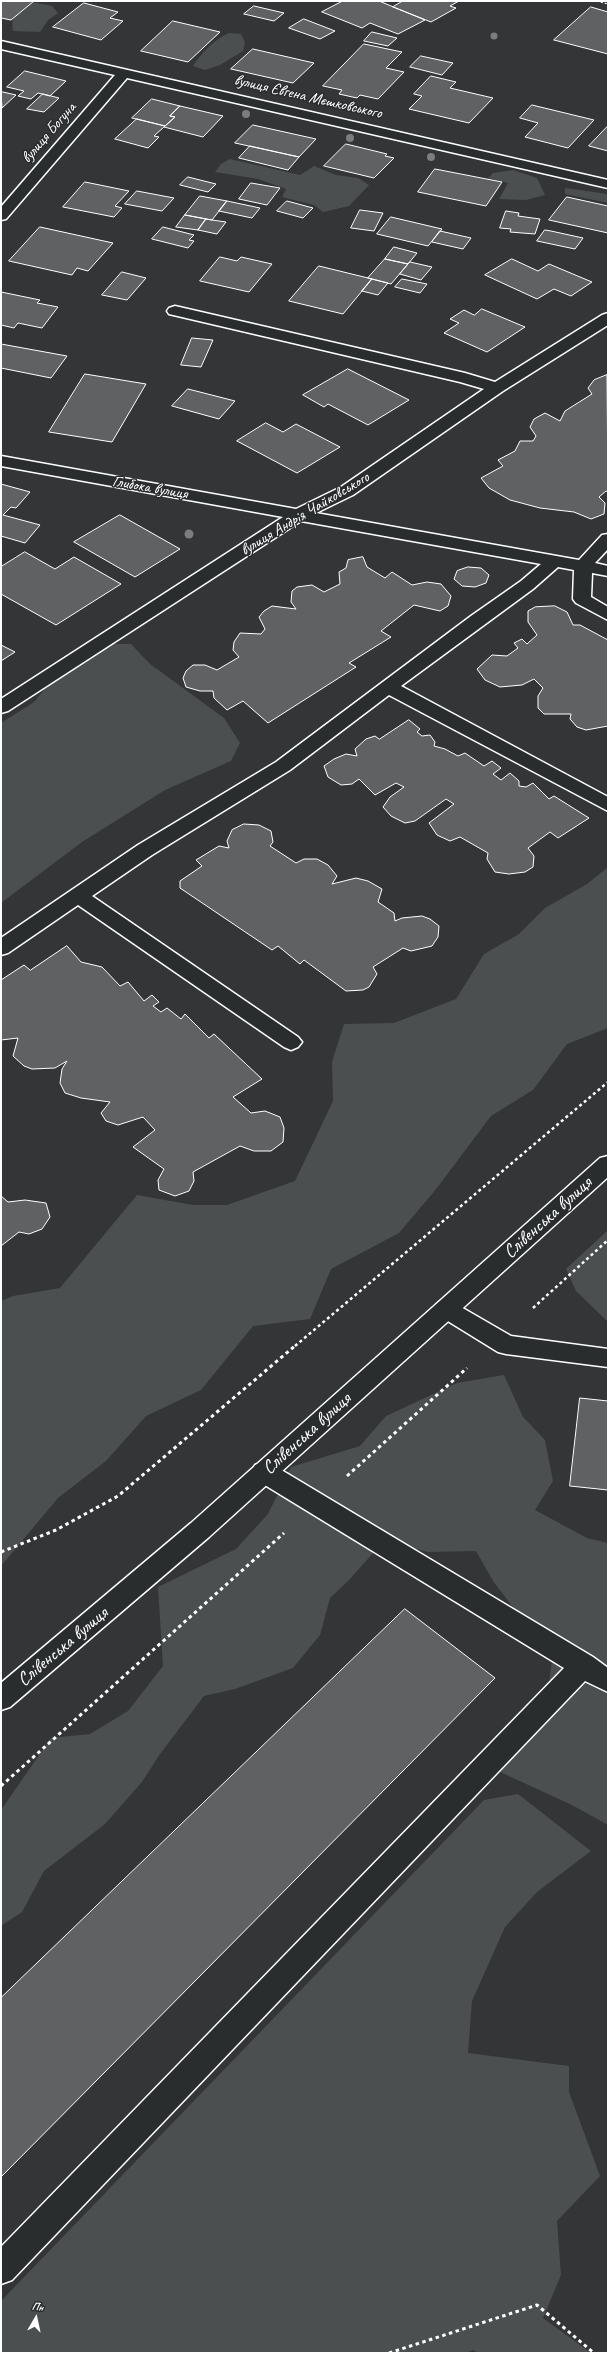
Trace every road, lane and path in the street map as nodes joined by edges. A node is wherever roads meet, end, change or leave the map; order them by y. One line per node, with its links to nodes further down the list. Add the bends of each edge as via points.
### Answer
1 (597, 1): 2 (path)
2 (608, 4)
3 (1, 45): 4 (street, вулиця Євгена Мєшковського)
4 (124, 74): 5 (street, вулиця Євгена Мєшковського); 6 (street, вулиця Богуна)
5 (608, 184)
6 (1, 216)
7 (175, 311): 9 (street, via 465,378)
8 (608, 318): 9 (street, вулиця Андрія Чайковського)
9 (497, 388): 11 (street, вулиця Андрія Чайковського, via 347,491)
10 (1, 461): 11 (street, Глибока вулиця)
11 (300, 514): 13 (street, Глибока вулиця); 18 (street, вулиця Андрія Чайковського)
12 (608, 539): 14 (street)
13 (555, 561): 14 (street, Глибока вулиця); 17 (street, via 527,585)
14 (583, 566): 15 (street, Глибока вулиця); 16 (street, via 582,599)
15 (608, 571)
16 (608, 615)
17 (388, 687): 19 (street); 20 (street, via 284,766 144,850)
18 (1, 707)
19 (608, 805)
20 (78, 896): 21 (street); 22 (street)
21 (1, 948)
22 (291, 1042)
23 (608, 1082): 28 (path, via 118,1496 56,1530)
24 (608, 1164): 25 (street, Слівенська вулиця)
25 (446, 1309): 26 (street, via 506,1345); 27 (street, Слівенська вулиця)
26 (608, 1358)
27 (264, 1472): 29 (street); 31 (street, Слівенська вулиця, via 200,1530)
28 (1, 1552)
29 (584, 1665): 30 (street); 32 (street)
30 (608, 1681)
31 (1, 1699)
32 (1, 2269)
33 (389, 2353): 34 (path, via 537,2305)
34 (594, 2353)

